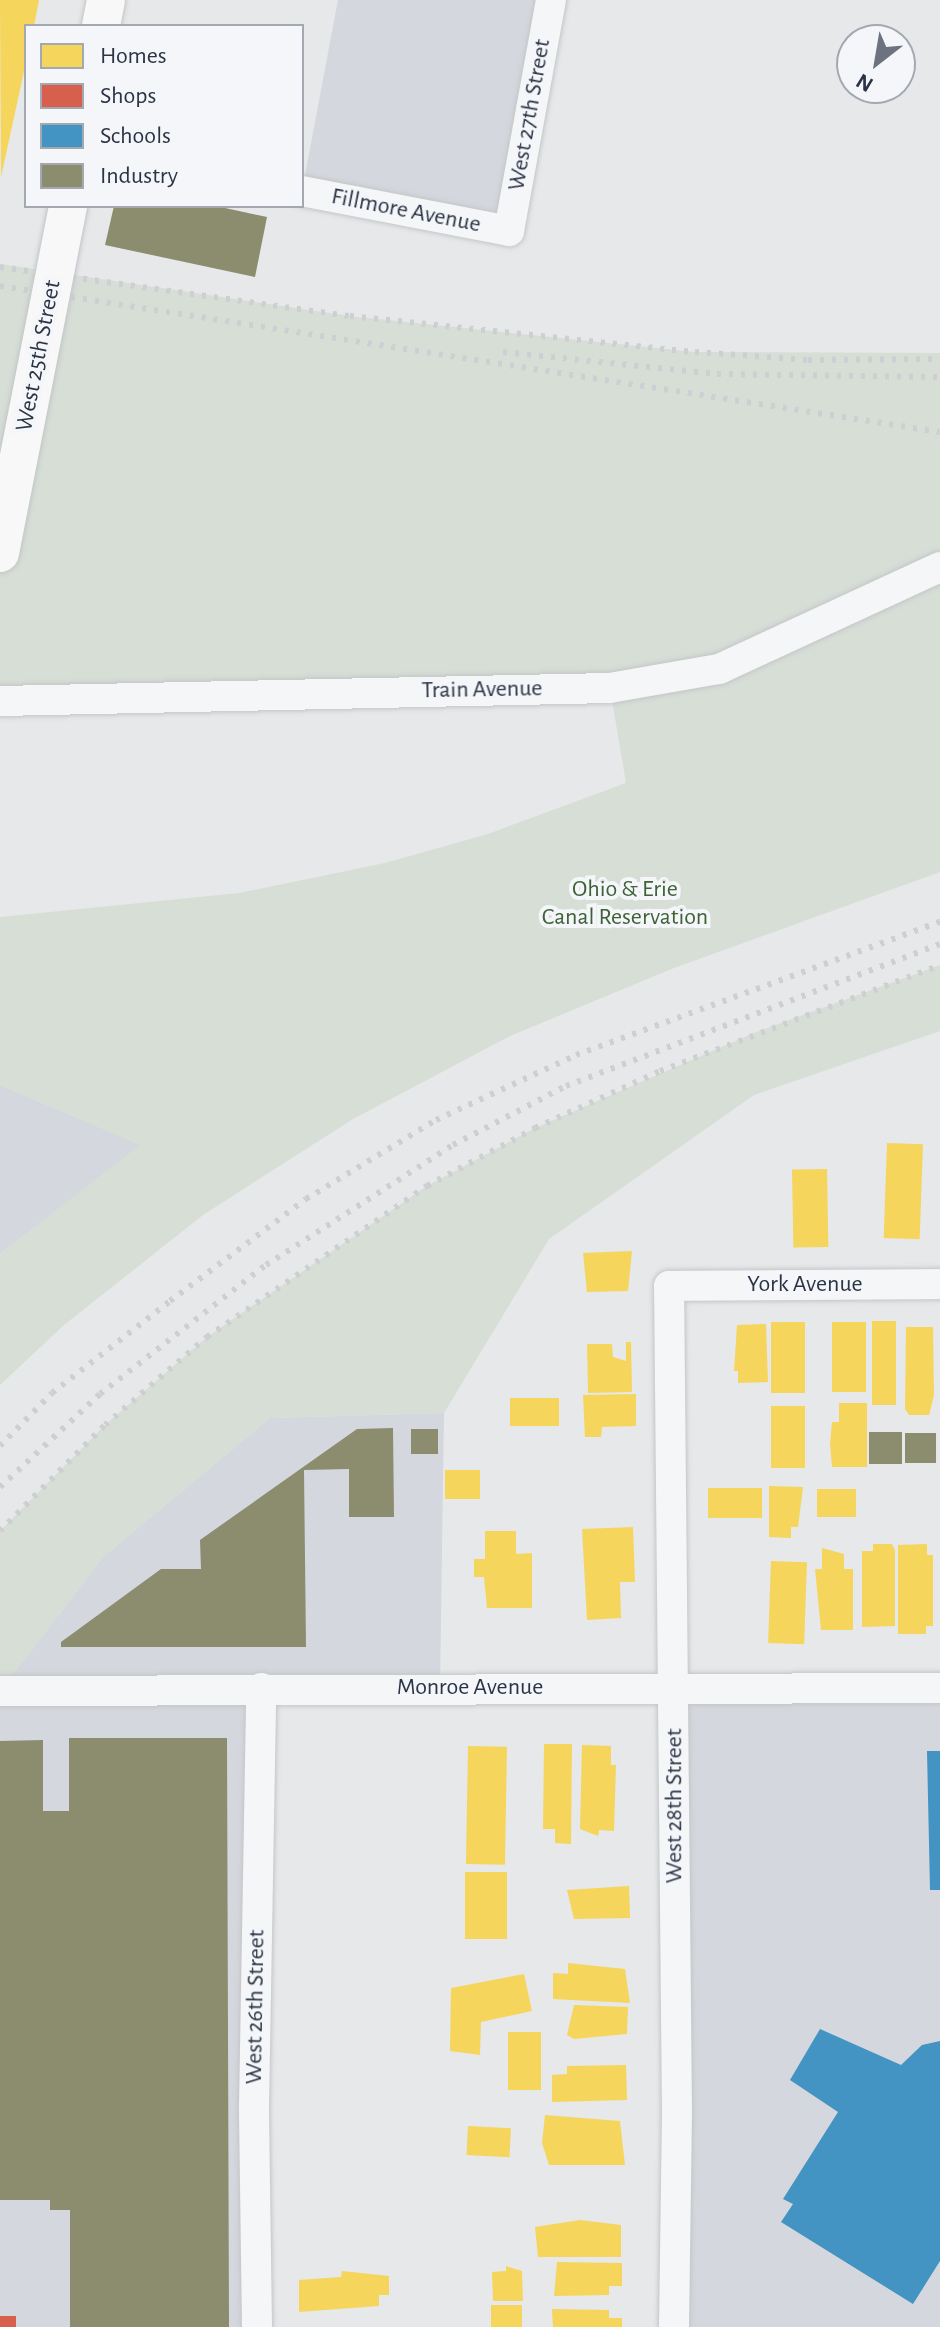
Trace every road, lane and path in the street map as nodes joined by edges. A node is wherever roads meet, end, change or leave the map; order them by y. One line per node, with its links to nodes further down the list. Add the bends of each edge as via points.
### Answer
1 (106, 0): 3 (main road)
2 (551, 0): 6 (street, West 27th Street)
3 (101, 24)
4 (304, 191): 6 (street, Fillmore Avenue)
5 (68, 208): 7 (main road, West 25th Street, bridge)
6 (509, 231)
7 (0, 553)
8 (940, 567): 9 (street, Train Avenue, via 719,669 610,688)
9 (0, 701)
10 (940, 1284): 11 (street, York Avenue)
11 (669, 1286): 14 (street, West 28th Street)
12 (261, 1688): 14 (street, Monroe Avenue); 15 (street, Monroe Avenue); 16 (street, West 26th Street, via 254,2107)
13 (940, 1688): 14 (street, Monroe Avenue)
14 (674, 1689): 17 (street, West 28th Street)
15 (0, 1691)
16 (257, 2327)
17 (674, 2327)

